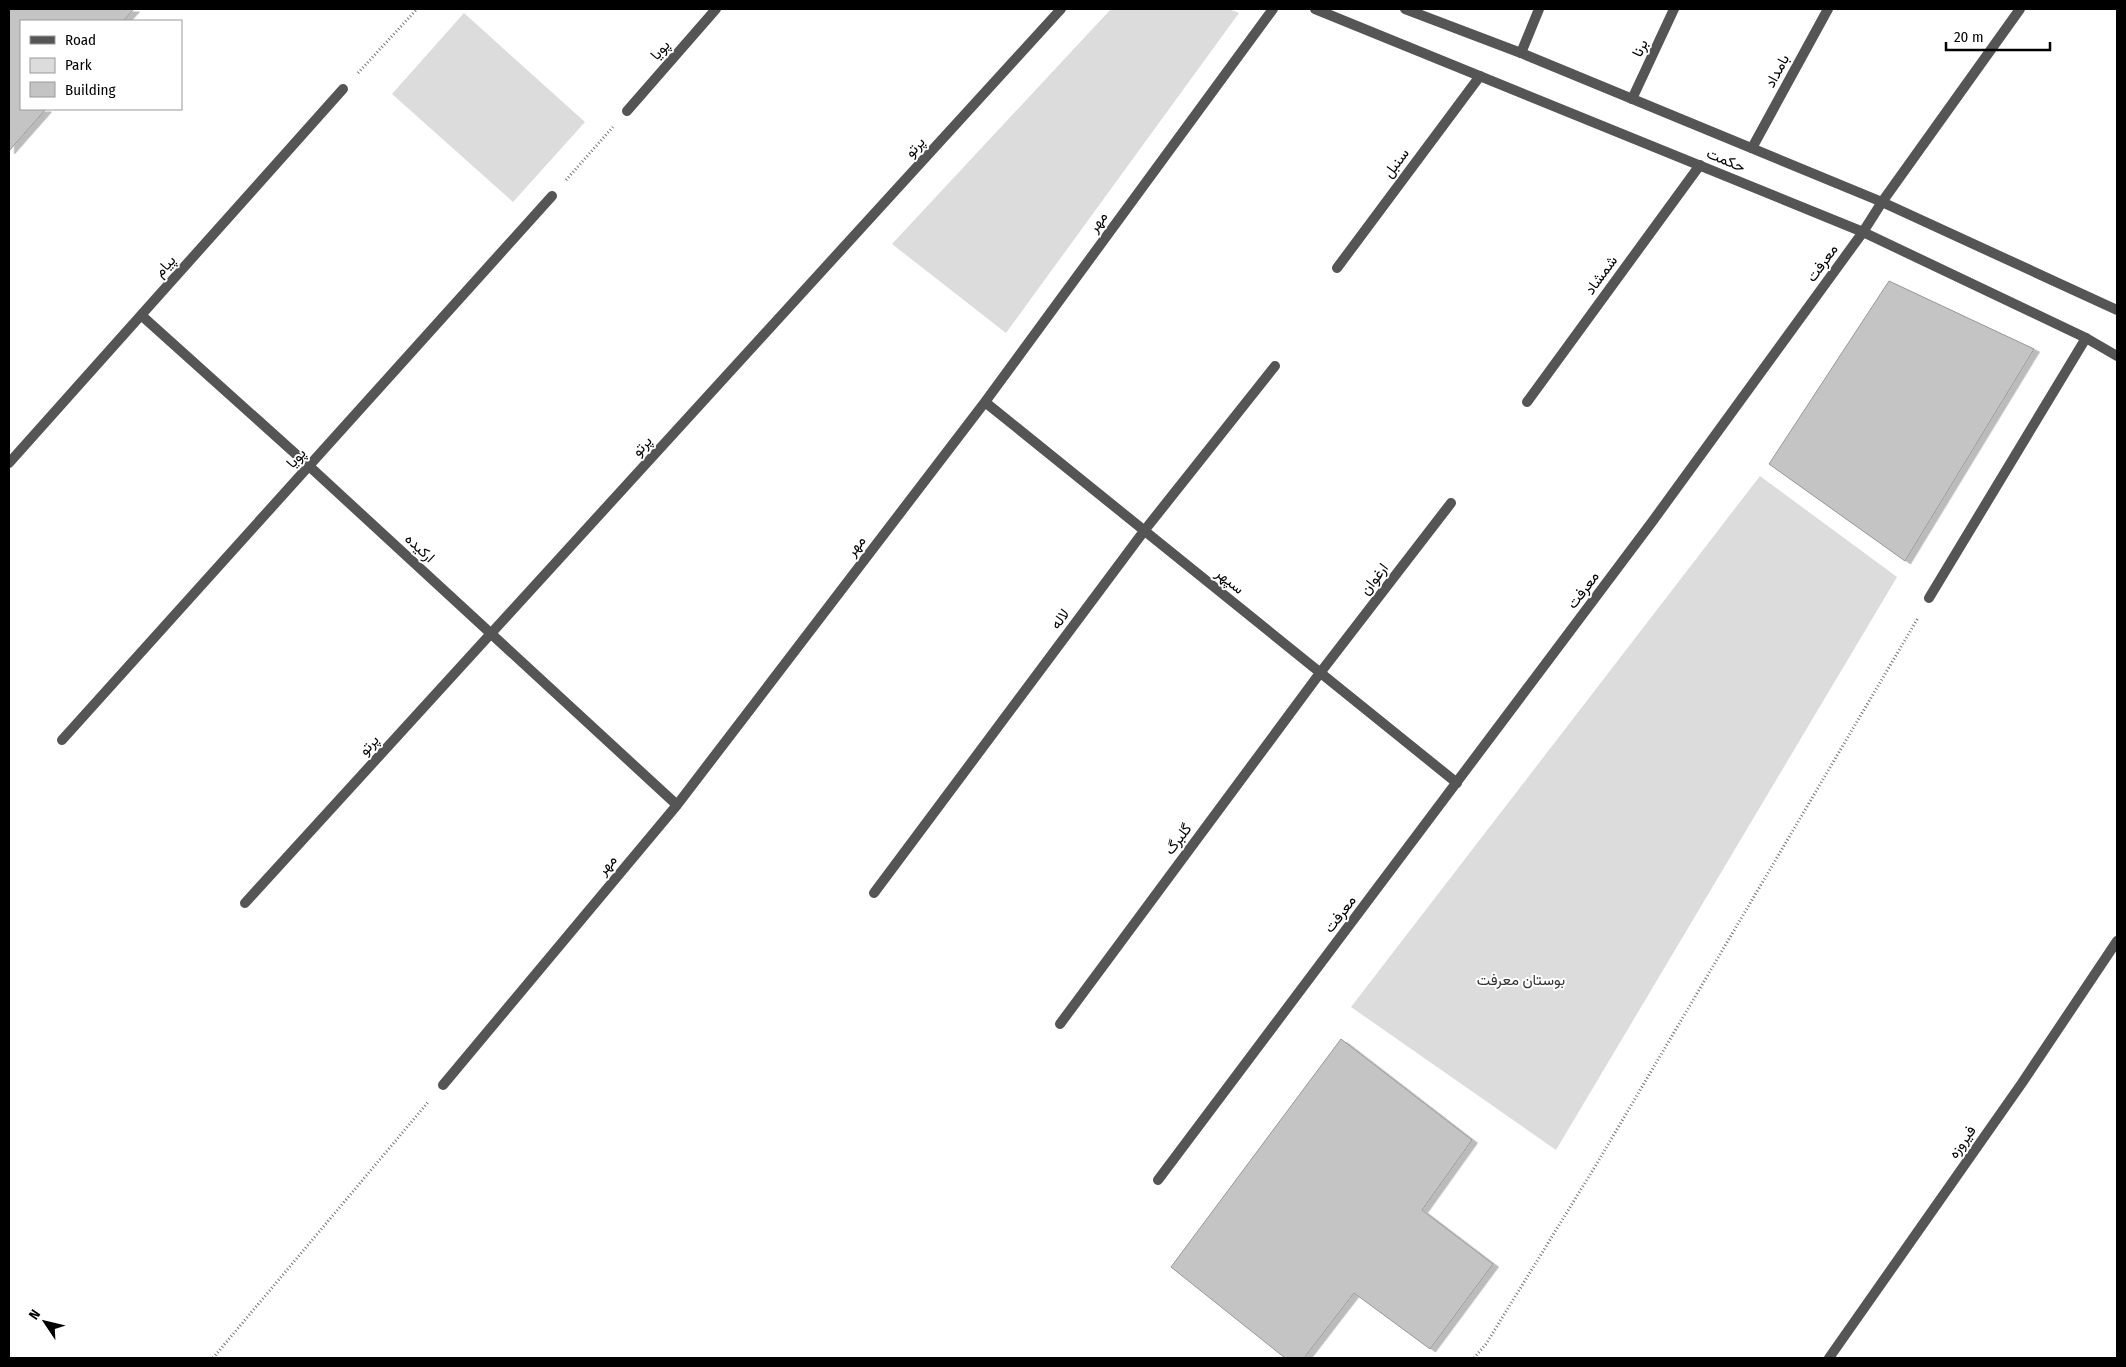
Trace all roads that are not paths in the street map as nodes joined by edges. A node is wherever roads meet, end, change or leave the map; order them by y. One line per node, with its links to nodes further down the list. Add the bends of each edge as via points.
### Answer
1 (716, 9): 14 (street, پویا)
2 (1061, 9): 33 (street, پرتو)
3 (1273, 9): 26 (street, مهر)
4 (1315, 9): 11 (street, حکمت)
5 (1405, 9): 10 (street, حکمت)
6 (1539, 9): 10 (street)
7 (1674, 9): 13 (street, برنا)
8 (1828, 9): 15 (street, بامداد)
9 (2020, 9): 18 (street, معرفت)
10 (1520, 54): 13 (street, حکمت)
11 (1480, 76): 16 (street, حکمت); 20 (street, سنبل)
12 (343, 89): 22 (street, پیام)
13 (1632, 99): 15 (street, حکمت)
14 (627, 111)
15 (1752, 148): 18 (street, حکمت)
16 (1700, 165): 19 (street, حکمت); 27 (street, شمشاد)
17 (552, 196): 29 (street, پویا)
18 (1882, 202): 19 (street, معرفت); 21 (street, حکمت)
19 (1863, 232): 23 (street, حکمت); 36 (street, معرفت)
20 (1337, 268)
21 (2117, 310)
22 (141, 315): 28 (street, پیام); 29 (street, ارکیده)
23 (2086, 338): 24 (street, حکمت); 32 (street)
24 (2117, 356)
25 (1274, 366): 31 (street, لاله)
26 (985, 402): 31 (street, سپهر); 37 (street, مهر)
27 (1527, 402)
28 (9, 463)
29 (309, 466): 33 (street, ارکیده); 35 (street, پویا)
30 (1451, 502): 34 (street, ارغوان)
31 (1144, 531): 34 (street, سپهر); 38 (street, لاله)
32 (1929, 598)
33 (491, 633): 37 (street, ارکیده); 39 (street, پرتو)
34 (1320, 673): 36 (street, سپهر); 41 (street, گلبرگ)
35 (62, 740)
36 (1457, 783): 43 (street, معرفت)
37 (677, 805): 42 (street, مهر)
38 (874, 893)
39 (245, 904)
40 (2117, 941): 44 (street, فیروزه)
41 (1060, 1024)
42 (442, 1085)
43 (1158, 1180)
44 (1829, 1358)

